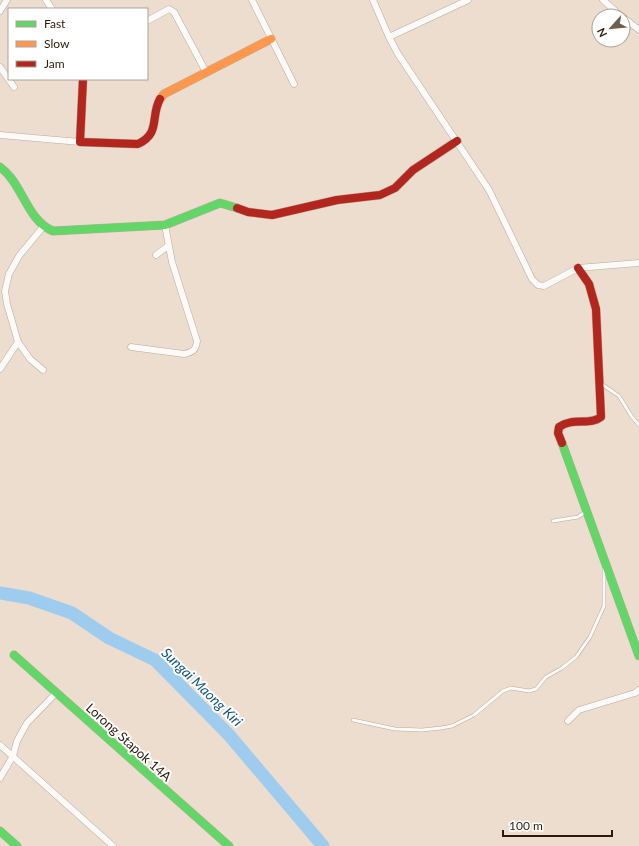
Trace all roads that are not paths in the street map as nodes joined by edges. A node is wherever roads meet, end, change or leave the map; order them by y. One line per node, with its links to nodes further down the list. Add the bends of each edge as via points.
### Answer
1 (7, 0): 7 (street)
2 (252, 0): 12 (street)
3 (373, 0): 11 (street)
4 (468, 0): 11 (street)
5 (603, 0): 6 (street)
6 (612, 8)
7 (0, 11)
8 (148, 20): 14 (street, via 169,9 174,12)
9 (631, 24): 10 (street)
10 (639, 30)
11 (389, 37): 21 (street)
12 (271, 39): 14 (street); 18 (street)
13 (0, 67): 15 (street)
14 (206, 72): 22 (street, via 164,94 160,99 152,136 147,141 138,144)
15 (8, 79)
16 (9, 80): 19 (street)
17 (83, 80): 22 (street)
18 (294, 84)
19 (14, 88)
20 (0, 135): 22 (street)
21 (457, 141): 24 (street, via 413,170 388,193 338,200 272,215 248,212 220,203); 29 (street, via 489,190 532,279 538,285 544,286)
22 (80, 142)
23 (0, 168): 25 (street, via 11,177)
24 (165, 225): 25 (street, via 60,231); 26 (street)
25 (43, 227): 30 (street, via 19,256 9,274 5,290)
26 (168, 246): 27 (street); 31 (street, via 193,323 196,348 184,354)
27 (156, 255)
28 (639, 262): 29 (street)
29 (578, 268): 34 (street, via 589,284 596,309)
30 (18, 342): 32 (street); 33 (street, via 30,359)
31 (131, 347)
32 (0, 367)
33 (43, 370)
34 (599, 382): 35 (lane, via 619,396); 36 (street, via 600,419 568,421 559,427 558,433)
35 (639, 425)
36 (585, 512): 37 (lane, via 578,517); 38 (street)
37 (553, 521)
38 (604, 563): 40 (street); 43 (lane, via 604,606 590,637 576,657 546,677 536,690 507,689 474,715 452,726 441,728 395,729)
39 (14, 655): 42 (street, Lorong Stapok 14A)
40 (639, 656)
41 (639, 690): 44 (street, via 579,710)
42 (56, 693): 46 (street, via 27,723 17,741); 51 (street, Lorong Stapok 14A)
43 (353, 720)
44 (568, 721)
45 (0, 745): 46 (street)
46 (13, 756): 47 (street); 50 (street)
47 (0, 778)
48 (0, 831): 49 (street)
49 (17, 846)
50 (114, 846)
51 (229, 846)

